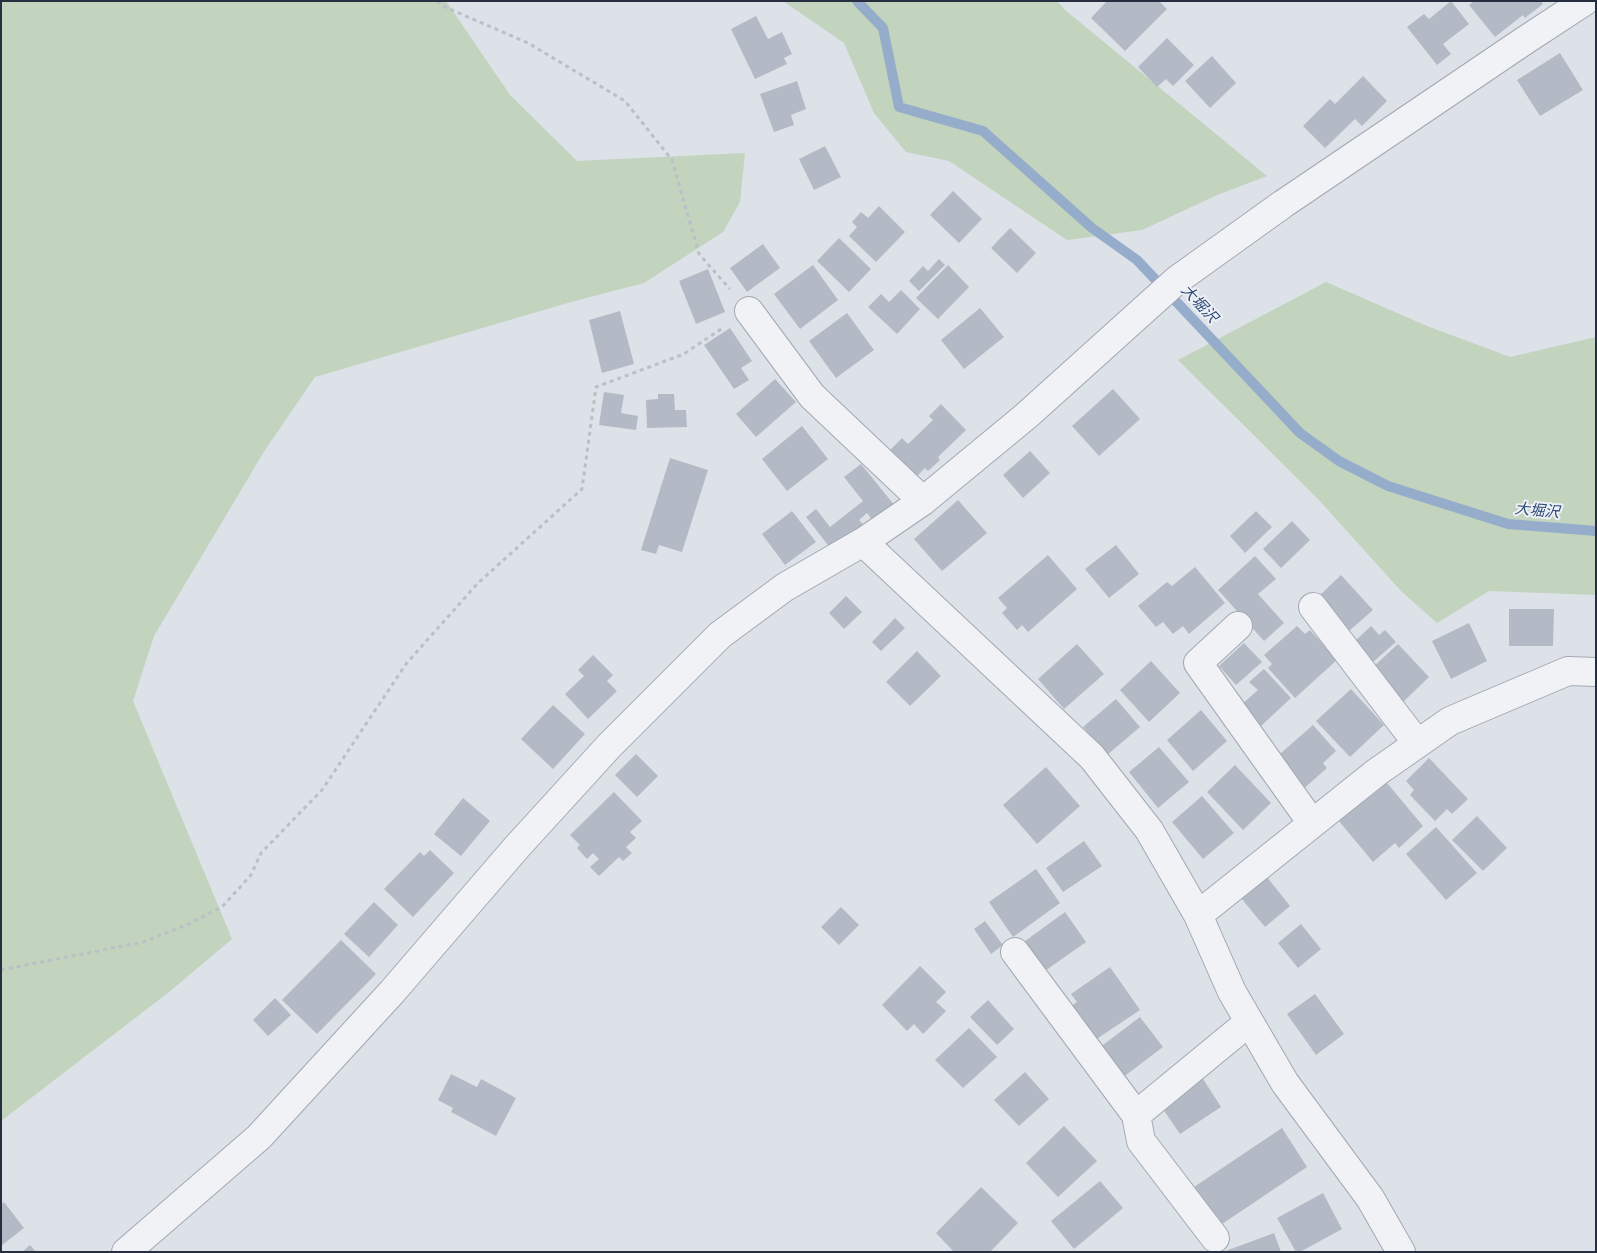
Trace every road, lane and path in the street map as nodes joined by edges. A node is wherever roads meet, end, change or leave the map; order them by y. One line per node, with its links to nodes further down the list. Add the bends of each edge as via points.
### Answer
1 (437, 1): 3 (path, via 528,43 625,101 672,160 699,254)
2 (1585, 1): 4 (street, via 1176,280 1026,416)
3 (749, 310): 4 (street, via 812,396); 13 (path, via 684,354 596,387 582,489 477,584 406,664 322,790 261,853 251,875 222,907 186,926 143,942)
4 (923, 501): 5 (street)
5 (863, 542): 11 (street, via 1092,757 1149,830); 17 (street, via 785,587 720,635 609,746 259,1137)
6 (1313, 607): 9 (street)
7 (1238, 626): 10 (street, via 1198,662)
8 (1596, 672): 9 (street, via 1568,671 1450,720)
9 (1417, 744): 10 (street)
10 (1312, 823): 11 (street)
11 (1198, 915): 14 (street)
12 (1015, 952): 15 (street)
13 (1, 970)
14 (1249, 1022): 15 (street); 18 (street, via 1284,1083 1370,1198)
15 (1136, 1115): 16 (street, via 1141,1141)
16 (1215, 1238)
17 (126, 1252)
18 (1401, 1252)

